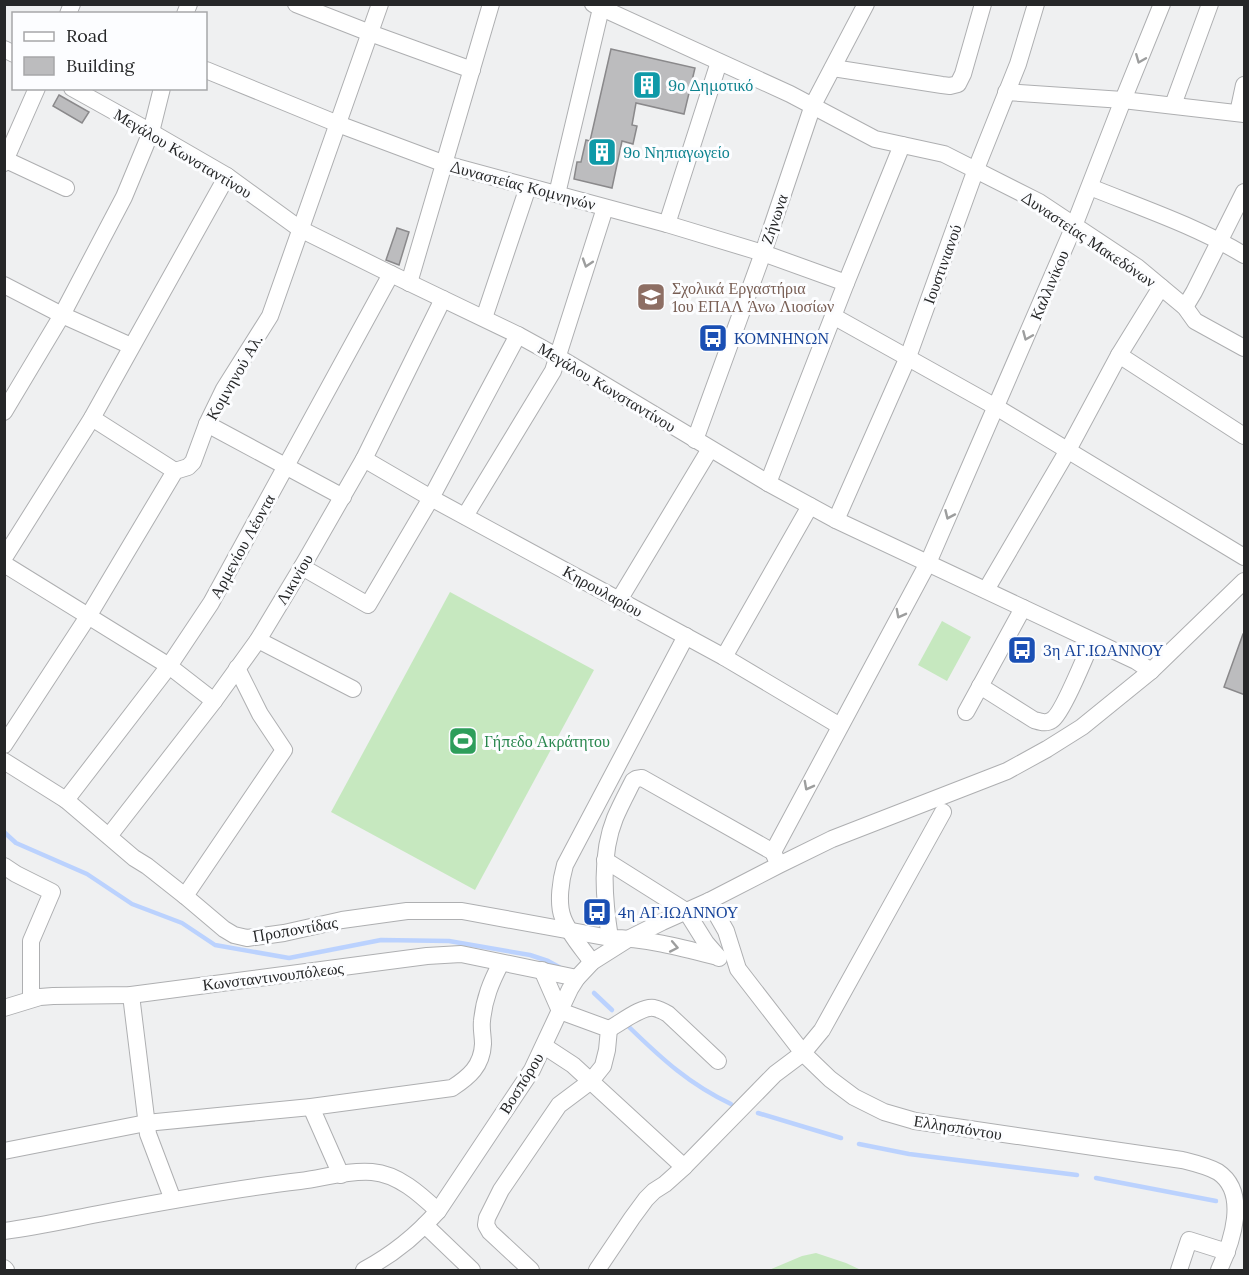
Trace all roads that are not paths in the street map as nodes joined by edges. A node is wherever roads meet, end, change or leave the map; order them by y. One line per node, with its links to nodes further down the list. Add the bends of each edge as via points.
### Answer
1 (296, 4): 10 (street)
2 (380, 4): 10 (street, Κομνηνού Αλ.)
3 (491, 4): 13 (street)
4 (866, 4): 12 (street, Ζήνωνα)
5 (983, 4): 12 (street, via 958,84 942,86)
6 (1036, 4): 19 (street, Ιουστινιανού)
7 (1162, 4): 20 (street, Καλλινίκου, one-way to 20)
8 (1210, 4): 22 (street)
9 (599, 5): 11 (street, Δυναστείας Μακεδόνων); 35 (street)
10 (370, 33): 13 (street); 24 (street, Κομνηνού Αλ.)
11 (719, 62): 21 (street, Δυναστείας Μακεδόνων); 37 (street)
12 (833, 68): 21 (street, Ζήνωνα)
13 (472, 69): 28 (street)
14 (207, 70): 24 (street, Δυναστείας Κομνηνών)
15 (1245, 85): 23 (street)
16 (36, 90): 27 (street)
17 (76, 90): 25 (street, Μεγάλου Κωνσταντίνου)
18 (162, 90): 25 (street)
19 (1006, 92): 20 (street); 29 (street, Ιουστινιανού)
20 (1123, 100): 22 (street); 32 (street, Καλλινίκου)
21 (813, 105): 26 (street, Δυναστείας Μακεδόνων, via 875,140); 41 (street, Ζήνωνα)
22 (1173, 105): 23 (street)
23 (1241, 113)
24 (338, 124): 28 (street, Δυναστείας Κομνηνών); 39 (street, Κομνηνού Αλ.)
25 (151, 132): 30 (street, Μεγάλου Κωνσταντίνου); 50 (street, via 124,196)
26 (902, 146): 29 (street, Δυναστείας Μακεδόνων, via 944,154); 45 (street)
27 (5, 160): 33 (street)
28 (445, 164): 31 (street, Δυναστείας Κομνηνών); 44 (street)
29 (976, 169): 38 (street, Δυναστείας Μακεδόνων, via 1039,202); 58 (street, Ιουστινιανού)
30 (227, 176): 39 (street, Μεγάλου Κωνσταντίνου); 54 (street)
31 (528, 187): 35 (street, Δυναστείας Κομνηνών); 52 (street)
32 (1089, 187): 38 (street, Καλλινίκου); 40 (street)
33 (66, 188)
34 (1245, 192): 40 (street)
35 (557, 194): 36 (street, Δυναστείας Κομνηνών)
36 (605, 208): 37 (street, Δυναστείας Κομνηνών); 57 (street, one-way to 57)
37 (667, 224): 41 (street, Δυναστείας Κομνηνών)
38 (1074, 226): 47 (street, Δυναστείας Μακεδόνων); 59 (street, Καλλινίκου, one-way to 59)
39 (300, 229): 43 (street, Μεγάλου Κωνσταντίνου); 62 (street, Κομνηνού Αλ., via 270,316)
40 (1221, 241): 42 (street); 49 (street)
41 (763, 253): 45 (street, Δυναστείας Κομνηνών); 64 (street, Ζήνωνα)
42 (1245, 255)
43 (391, 274): 44 (street, Μεγάλου Κωνσταντίνου); 68 (street, Αρμενίου Λέοντα)
44 (410, 283): 48 (street, Μεγάλου Κωνσταντίνου)
45 (846, 283): 51 (street)
46 (4, 285): 50 (street)
47 (1161, 286): 49 (street, Δυναστείας Μακεδόνων); 56 (street)
48 (443, 299): 52 (street, Μεγάλου Κωνσταντίνου); 67 (street, Λικινίου)
49 (1185, 307): 55 (street, Δυναστείας Μακεδόνων, via 1195,321)
50 (62, 315): 54 (street); 60 (street)
51 (833, 316): 58 (street); 70 (street)
52 (484, 318): 53 (street, Μεγάλου Κωνσταντίνου)
53 (518, 335): 57 (street, Μεγάλου Κωνσταντίνου); 72 (street)
54 (131, 346): 61 (street)
55 (1245, 348)
56 (1119, 355): 63 (street); 66 (street)
57 (558, 357): 64 (street, Μεγάλου Κωνσταντίνου); 74 (street, via 550,377)
58 (908, 357): 59 (street); 75 (street, Ιουστινιανού)
59 (996, 407): 66 (street); 78 (street, Καλλινίκου, one-way to 78)
60 (4, 412)
61 (92, 418): 69 (street); 77 (street)
62 (207, 424): 68 (street); 69 (street, Κομνηνού Αλ., via 193,462)
63 (1245, 436)
64 (695, 440): 65 (street, Μεγάλου Κωνσταντίνου)
65 (710, 449): 70 (street, Μεγάλου Κωνσταντίνου); 83 (street)
66 (1068, 450): 76 (street); 82 (street)
67 (364, 459): 71 (street, Λικινίου); 72 (street, Κηρουλαρίου)
68 (286, 465): 71 (street); 90 (street, Αρμενίου Λέοντα, via 211,603)
69 (175, 471): 85 (street, Κομνηνού Αλ.)
70 (768, 483): 73 (street, Μεγάλου Κωνσταντίνου)
71 (343, 497): 80 (street, Λικινίου)
72 (431, 498): 74 (street, Κηρουλαρίου); 80 (street, via 368,605)
73 (810, 506): 75 (street, Μεγάλου Κωνσταντίνου); 89 (street)
74 (465, 516): 83 (street, Κηρουλαρίου)
75 (836, 520): 78 (street, Μεγάλου Κωνσταντίνου)
76 (1245, 556)
77 (4, 558)
78 (928, 563): 82 (street, Μεγάλου Κωνσταντίνου); 97 (street, Καλλινίκου, one-way to 97)
79 (4, 564): 85 (street)
80 (302, 567): 87 (street, Λικινίου)
81 (1245, 582): 92 (street)
82 (986, 590): 84 (street, Μεγάλου Κωνσταντίνου)
83 (620, 600): 86 (street, Κηρουλαρίου)
84 (1023, 608): 88 (street, Μεγάλου Κωνσταντίνου); 93 (street)
85 (89, 615): 90 (street); 98 (street, Κομνηνού Αλ.)
86 (686, 636): 89 (street, Κηρουλαρίου); 109 (street, via 565,865 561,907)
87 (258, 640): 91 (street, Λικινίου); 94 (street)
88 (1092, 641): 92 (street, Μεγάλου Κωνσταντίνου); 93 (street, via 1061,710 1051,722 1034,720)
89 (724, 657): 97 (street, Κηρουλαρίου)
90 (169, 666): 95 (street); 100 (street, Αρμενίου Λέοντα)
91 (237, 668): 95 (street, Λικινίου); 106 (street, via 284,750)
92 (1151, 671): 103 (street, via 1082,727 1007,771)
93 (980, 686): 96 (street)
94 (353, 689)
95 (214, 701): 102 (street, Λικινίου)
96 (966, 712)
97 (840, 726): 103 (street, Καλλινίκου, one-way to 103)
98 (4, 745)
99 (4, 761): 100 (street, Προποντίδας)
100 (66, 800): 102 (street, Προποντίδας)
101 (943, 812): 124 (street, via 822,1030)
102 (109, 836): 106 (street, Προποντίδας)
103 (776, 858): 104 (street, via 636,778 614,819); 107 (street)
104 (605, 861): 108 (street); 110 (street)
105 (4, 866): 119 (street, via 52,892 31,940)
106 (186, 896): 109 (street, Προποντίδας, via 224,929 247,938 407,911 462,911)
107 (709, 901): 108 (street); 115 (street, Ελλησπόντου, via 726,931)
108 (686, 911): 111 (street, Βοσπόρου); 112 (street, Ελλησπόντου)
109 (570, 931): 110 (street, Προποντίδας); 113 (street)
110 (610, 938): 111 (street, Προποντίδας)
111 (630, 938): 112 (street, one-way to 112); 113 (street, Βοσπόρου)
112 (718, 957): 115 (street, Ελλησπόντου)
113 (592, 962): 117 (street, Βοσπόρου)
114 (501, 963): 116 (street, Κωνσταντινουπόλεως); 118 (street, Κωνσταντινουπόλεως, via 461,954 427,956); 127 (street, via 485,1004 480,1058 467,1078 452,1088)
115 (738, 969): 124 (street, Ελλησπόντου)
116 (542, 970): 117 (street, Κωνσταντινουπόλεως); 121 (street)
117 (577, 978): 121 (street, Βοσπόρου)
118 (130, 994): 119 (street, Κωνσταντινουπόλεως); 128 (street)
119 (31, 999): 120 (street, Κωνσταντινουπόλεως)
120 (4, 1008)
121 (560, 1011): 122 (street); 123 (street, Βοσπόρου)
122 (609, 1029): 125 (street, via 645,1009 660,1010); 126 (street, via 603,1066)
123 (544, 1046): 126 (street); 133 (street, Βοσπόρου)
124 (803, 1053): 130 (street, via 775,1074); 136 (street, Ελλησπόντου, via 855,1097 884,1112 915,1121 1205,1166 1219,1173 1235,1192 1236,1222)
125 (718, 1061)
126 (591, 1081): 130 (street); 139 (street, via 560,1105 501,1190 487,1218 490,1232)
127 (310, 1107): 128 (street); 131 (street)
128 (146, 1123): 129 (street); 132 (street)
129 (4, 1150)
130 (684, 1167): 140 (street, via 646,1199)
131 (341, 1175): 132 (street); 133 (street, via 374,1172 390,1177 420,1194)
132 (173, 1200): 135 (street)
133 (438, 1211): 134 (street, Βοσπόρου)
134 (425, 1225): 137 (street, Βοσπόρου, via 395,1251); 138 (street)
135 (6, 1226)
136 (1227, 1252): 141 (street, via 1189,1240); 142 (street)
137 (364, 1270)
138 (472, 1270)
139 (531, 1270)
140 (597, 1270)
141 (1179, 1270)
142 (1219, 1270)

